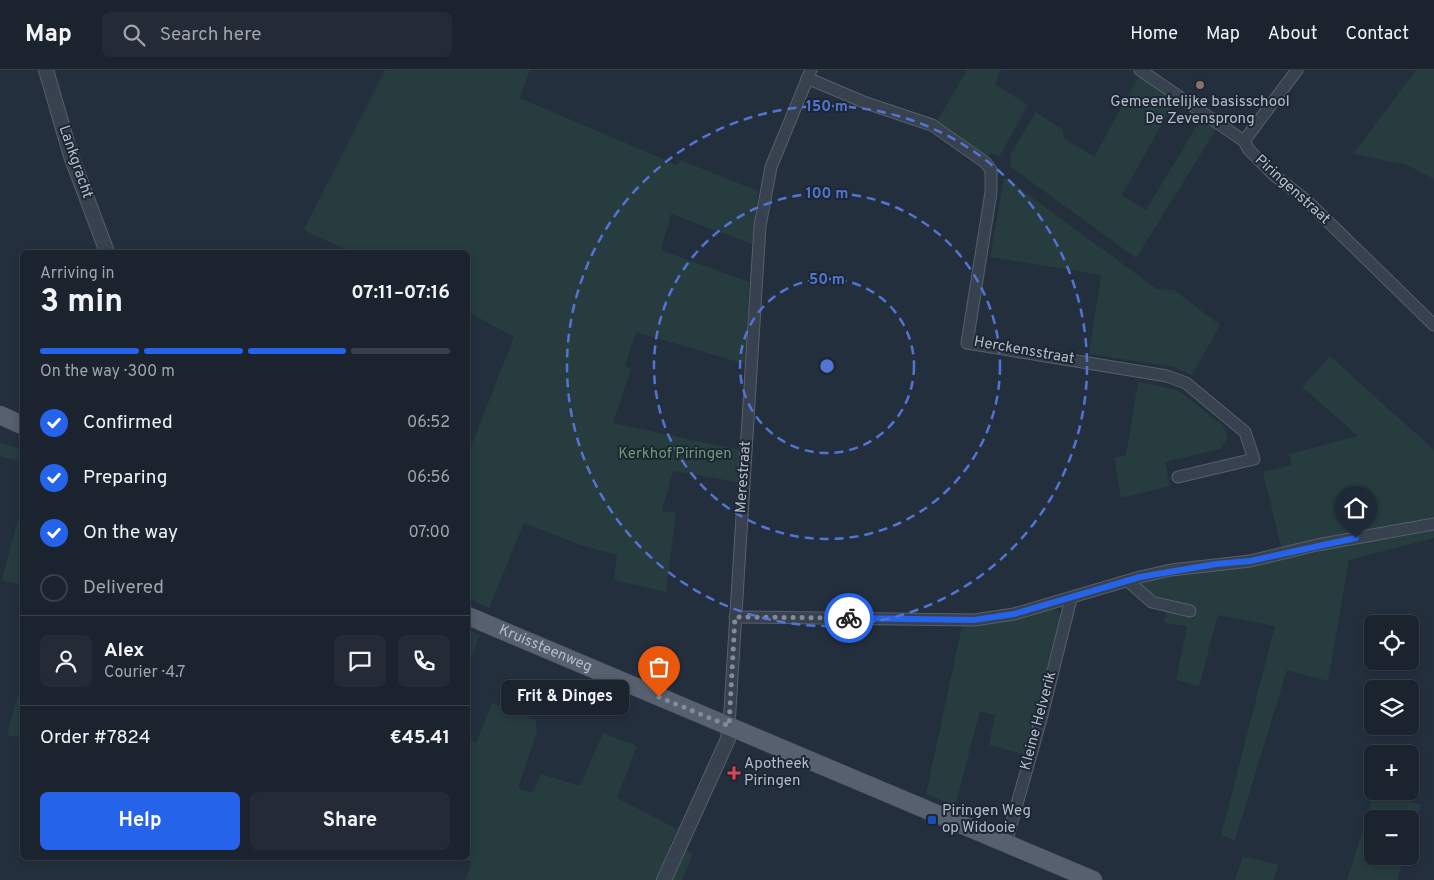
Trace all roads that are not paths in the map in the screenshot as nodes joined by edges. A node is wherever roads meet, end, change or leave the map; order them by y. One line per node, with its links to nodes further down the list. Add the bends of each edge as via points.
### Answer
1 (46, 70): 6 (street, Lankgracht, via 71,156)
2 (1140, 70): 5 (street, Piringenstraat)
3 (1297, 70): 5 (street)
4 (809, 74): 12 (street, Herckensstraat, via 866,103 932,125 986,163 991,170 991,192 968,343 1167,376 1186,383 1244,432 1254,459); 18 (street, Merestraat, via 771,167 760,226)
5 (1244, 141): 7 (street, Piringenstraat, via 1273,174 1306,201)
6 (106, 250)
7 (1434, 324)
8 (0, 415): 9 (main road)
9 (20, 424)
10 (0, 428): 11 (main road)
11 (20, 434)
12 (1178, 478)
13 (1434, 524): 14 (street, via 1250,561 1171,570)
14 (1128, 582): 15 (street); 16 (street, via 1152,602)
15 (1071, 599): 18 (street, via 1014,614 974,620); 20 (street, Kleine Helverik)
16 (1190, 610)
17 (470, 617): 19 (main road, Kruissteenweg)
18 (735, 617): 19 (street, Merestraat)
19 (729, 726): 20 (main road, Kruissteenweg); 21 (street, Merestraat, via 728,739)
20 (1006, 843): 22 (main road, Kruissteenweg)
21 (664, 880)
22 (1093, 880)

